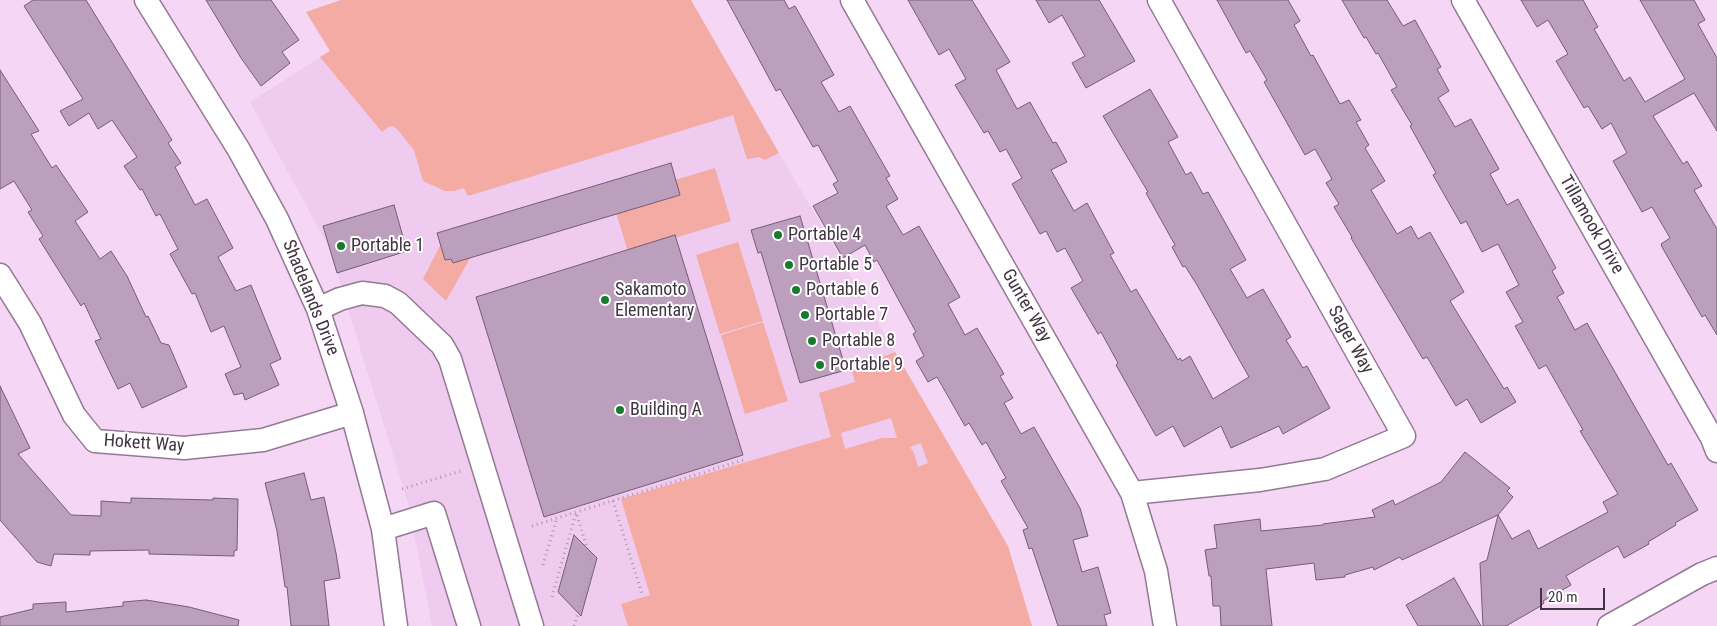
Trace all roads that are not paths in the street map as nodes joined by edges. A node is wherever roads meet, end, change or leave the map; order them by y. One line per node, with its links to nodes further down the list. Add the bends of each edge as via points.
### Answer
1 (146, 0): 6 (street, Shadelands Drive, via 239,150 277,219)
2 (852, 0): 9 (street, Gunter Way)
3 (1159, 0): 9 (street, Sager Way, via 1404,436 1325,469 1260,480)
4 (1463, 0): 8 (street, Tillamook Drive)
5 (0, 275): 7 (street, Hokett Way, via 30,323 74,415 95,441 184,448 264,440)
6 (318, 309): 7 (street, Shadelands Drive); 14 (street, via 362,293 385,296 398,303 442,345 450,359)
7 (352, 413): 10 (street, Shadelands Drive)
8 (1717, 451)
9 (1132, 493): 15 (street, Gunter Way, via 1156,571)
10 (383, 529): 12 (street, Shadelands Drive); 13 (street, via 434,513)
11 (1717, 568): 16 (street)
12 (396, 626)
13 (469, 626)
14 (532, 626)
15 (1165, 626)
16 (1609, 626)

